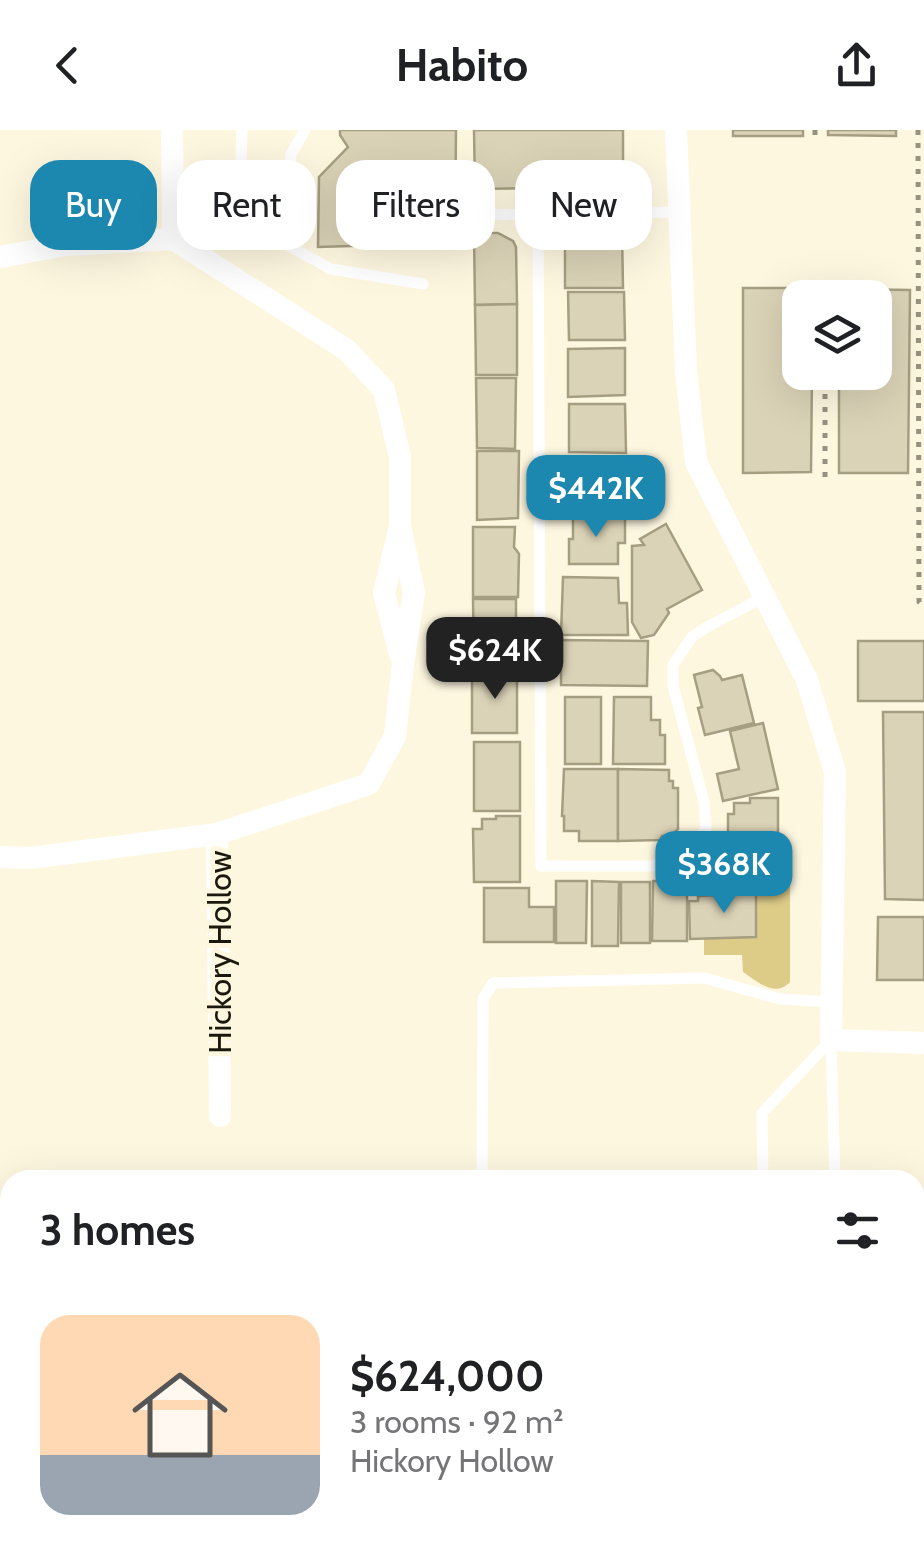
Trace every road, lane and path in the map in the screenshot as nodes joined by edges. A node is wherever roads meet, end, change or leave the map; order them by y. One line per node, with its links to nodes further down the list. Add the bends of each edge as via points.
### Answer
1 (172, 130): 10 (street)
2 (242, 130): 6 (lane)
3 (305, 130): 7 (lane)
4 (676, 130): 9 (street)
5 (918, 130): 15 (path)
6 (241, 160)
7 (291, 160)
8 (652, 212): 9 (lane)
9 (680, 212): 19 (street, via 696,462)
10 (172, 239): 13 (street, via 66,245); 21 (street, Hickory Hollow, via 347,350 384,390 400,457 400,526 414,592 394,736 369,784)
11 (296, 250): 14 (lane, via 330,269)
12 (538, 250): 19 (lane, via 541,866 652,866 688,853 706,828 704,802 672,665 692,638)
13 (0, 257)
14 (423, 284)
15 (921, 300): 16 (path)
16 (922, 386): 20 (path)
17 (826, 390): 18 (path)
18 (825, 478)
19 (764, 596): 23 (street, via 807,680 835,772)
20 (924, 606)
21 (217, 834): 22 (street); 26 (street, Hickory Hollow)
22 (0, 857)
23 (831, 1002): 24 (street); 27 (lane, via 780,999 704,978 494,983 483,999)
24 (830, 1040): 25 (street); 28 (lane, via 762,1112); 29 (lane)
25 (924, 1043)
26 (220, 1116)
27 (482, 1170)
28 (763, 1170)
29 (835, 1170)

